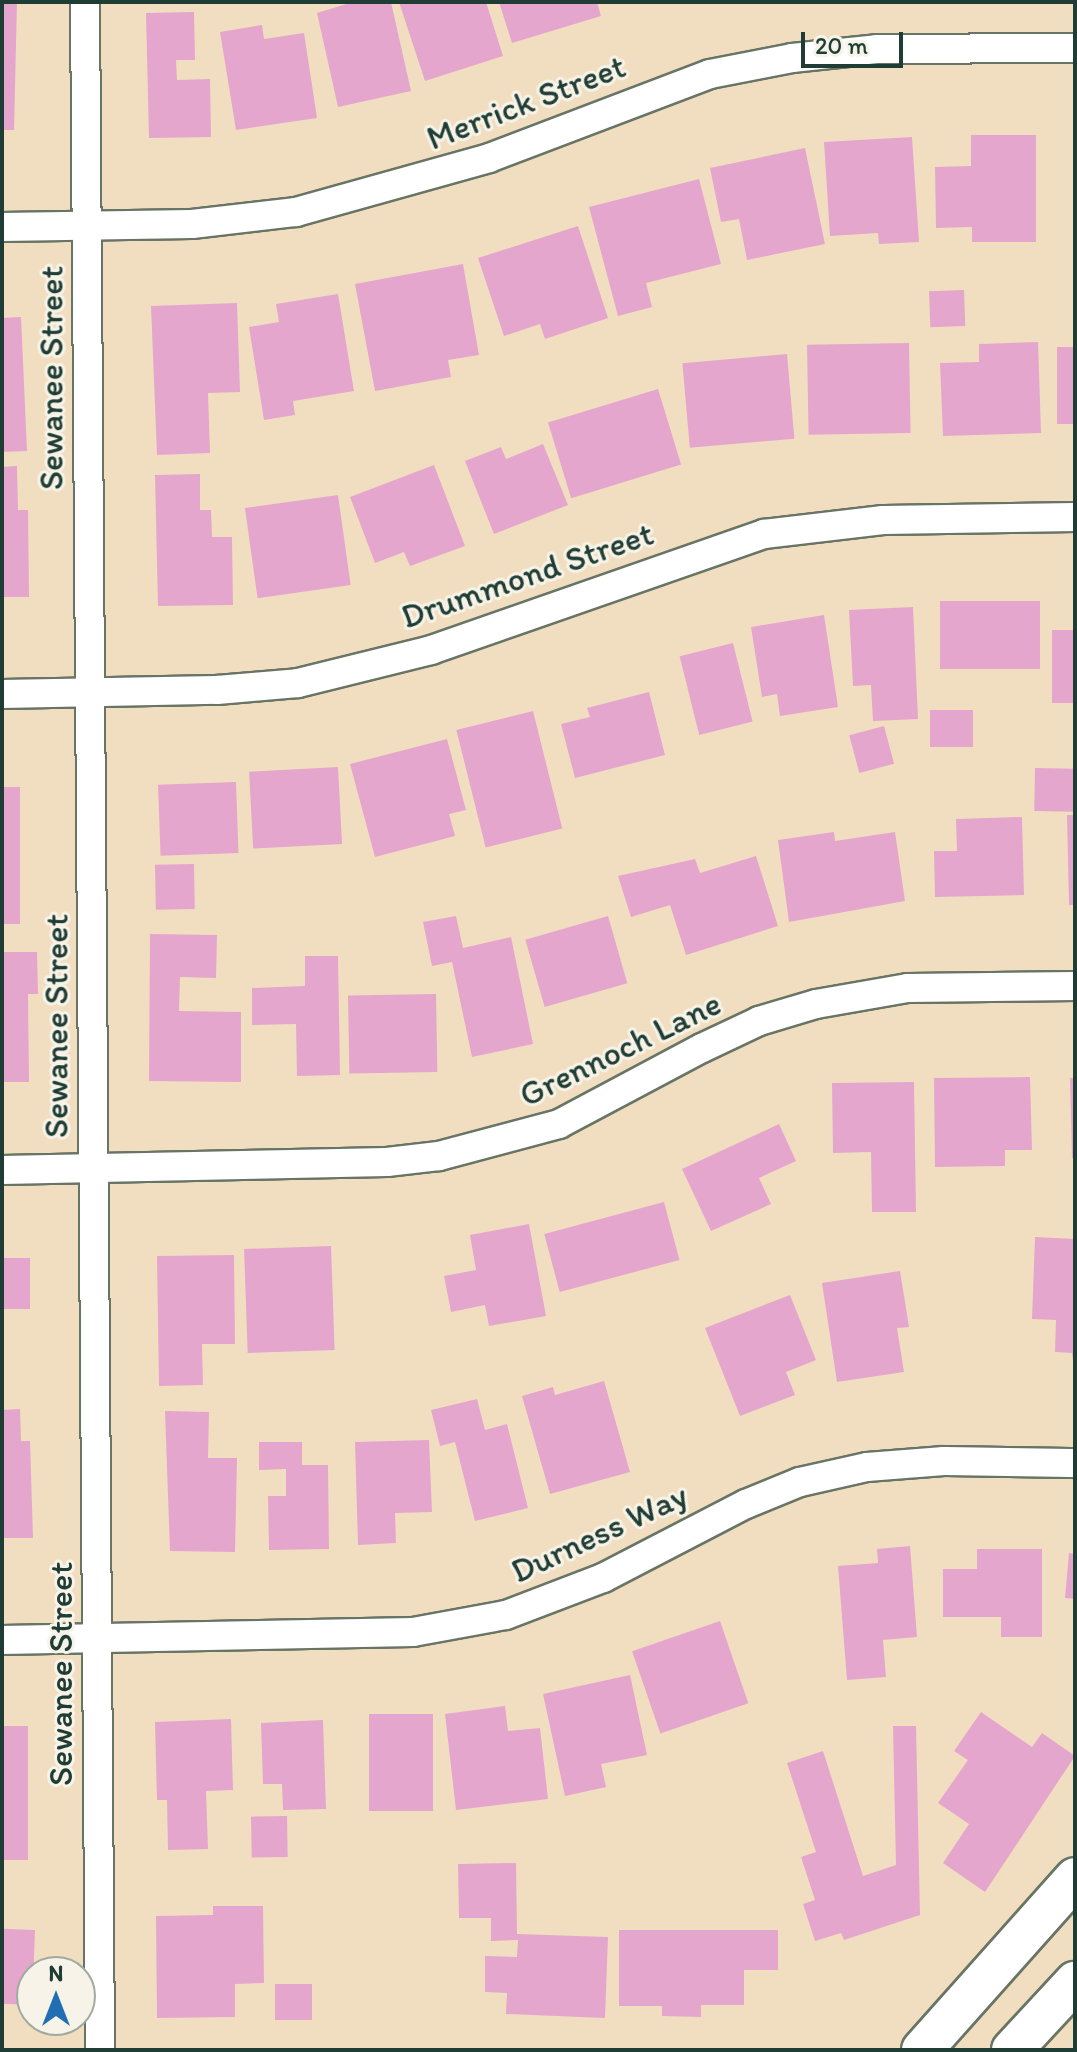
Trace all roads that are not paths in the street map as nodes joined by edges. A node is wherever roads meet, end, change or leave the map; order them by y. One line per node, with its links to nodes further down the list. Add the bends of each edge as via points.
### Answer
1 (85, 2): 4 (street, Sewanee Street)
2 (1075, 48): 4 (street, Merrick Street, via 877,49 792,58 695,79 489,158 296,212 192,224)
3 (2, 227): 4 (street, Merrick Street)
4 (86, 227): 6 (street, Sewanee Street)
5 (1075, 517): 6 (street, Drummond Street, via 883,520 764,534 707,549 431,650 298,683)
6 (90, 693): 7 (street, Drummond Street); 10 (street, Sewanee Street)
7 (2, 694)
8 (1075, 986): 10 (street, Grennoch Lane, via 908,988 816,1004 730,1034 559,1124 439,1156)
9 (2, 1170): 10 (street, Grennoch Lane)
10 (93, 1170): 12 (street, Sewanee Street)
11 (1075, 1463): 12 (street, Durness Way, via 944,1461 867,1467 800,1482 603,1578 506,1615 475,1621 413,1632)
12 (97, 1639): 13 (street, Durness Way); 16 (street, Sewanee Street)
13 (2, 1640)
14 (1075, 1878): 17 (main road)
15 (1075, 1982): 18 (main road)
16 (100, 2050)
17 (922, 2050)
18 (1012, 2050)

